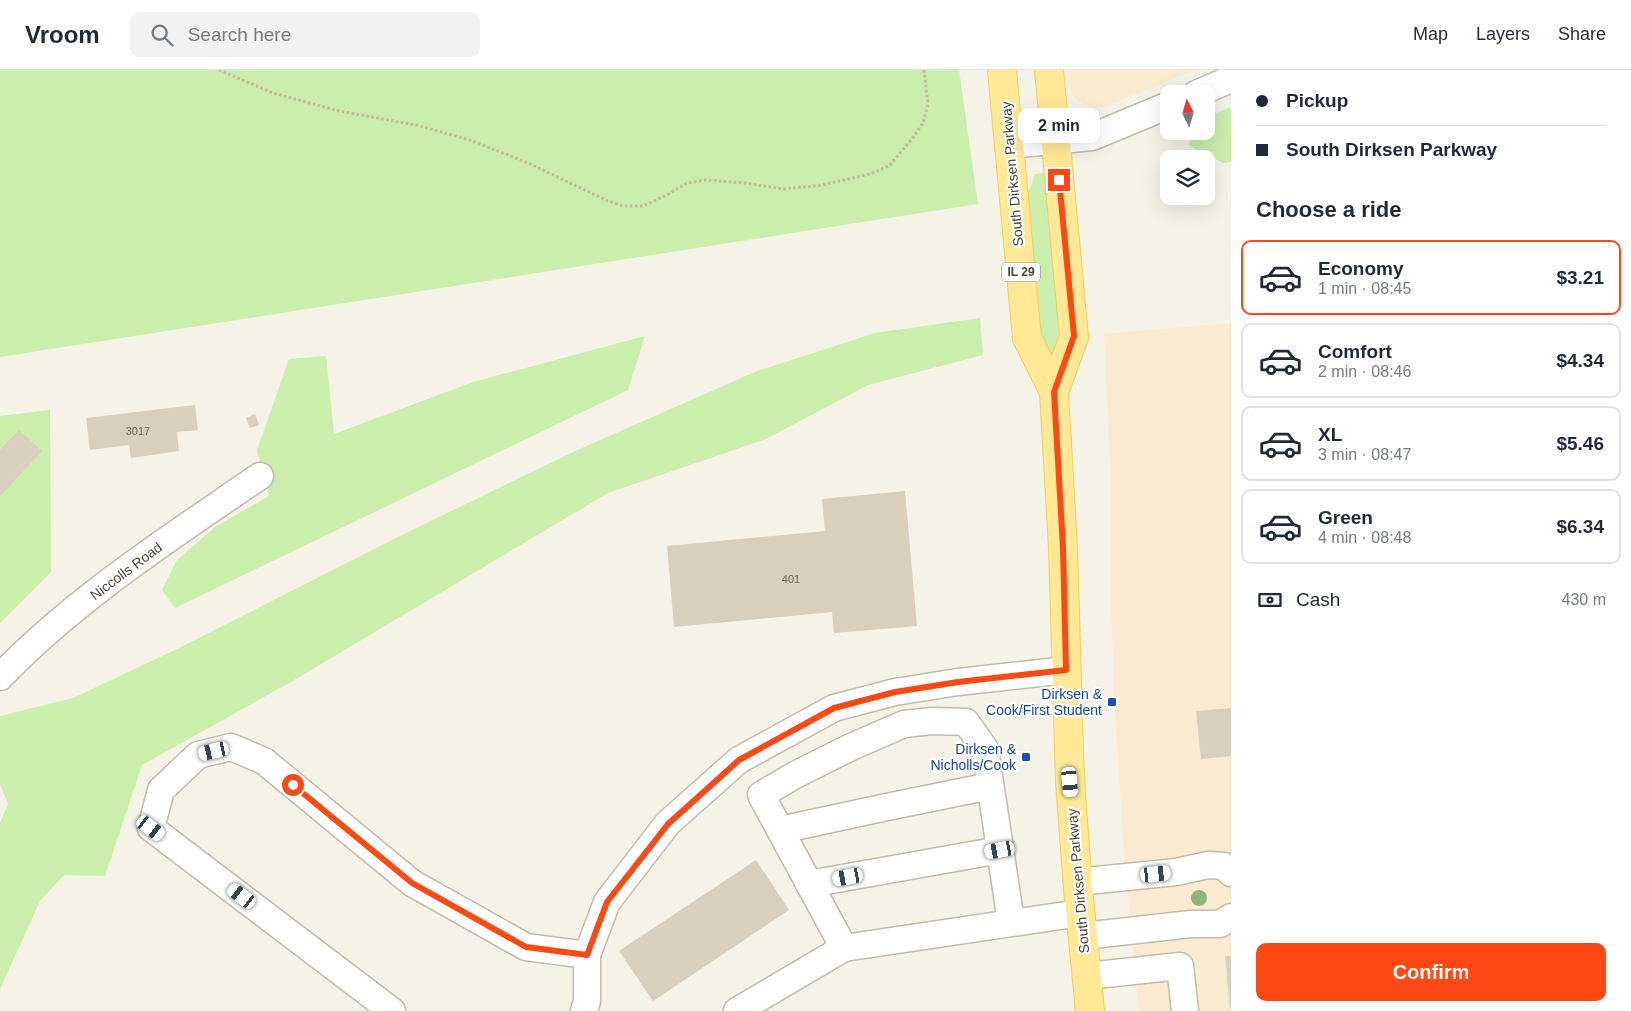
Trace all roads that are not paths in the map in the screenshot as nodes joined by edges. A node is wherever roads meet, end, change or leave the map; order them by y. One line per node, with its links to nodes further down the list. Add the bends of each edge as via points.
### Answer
1 (1002, 70): 7 (main road, South Dirksen Parkway / IL 29)
2 (1049, 70): 6 (main road, South Dirksen Parkway / IL 29)
3 (1231, 79): 4 (street)
4 (1215, 86)
5 (1160, 109): 6 (street, via 1092,137)
6 (1056, 141): 7 (street); 8 (main road, South Dirksen Parkway / IL 29, via 1074,336)
7 (1010, 145): 8 (main road, South Dirksen Parkway / IL 29, via 1027,338)
8 (1054, 392): 10 (main road, South Dirksen Parkway / IL 29)
9 (260, 476): 11 (street, Niccolls Road, via 132,565 57,623)
10 (1066, 670): 16 (main road, South Dirksen Parkway / IL 29); 22 (street, via 895,692 834,708 739,760 662,831 607,902)
11 (0, 677)
12 (990, 786): 13 (street); 13 (street, via 985,749 966,722 904,724 851,747 761,795); 14 (street)
13 (780, 830): 17 (street)
14 (1000, 850): 17 (street); 19 (street)
15 (1229, 867): 16 (street, via 1208,866)
16 (1077, 882): 20 (main road, South Dirksen Parkway / IL 29)
17 (809, 884): 21 (street)
18 (1231, 917): 20 (street, via 1220,924)
19 (1012, 922): 20 (street); 21 (street)
20 (1082, 924): 23 (main road, South Dirksen Parkway / IL 29)
21 (844, 948): 26 (street)
22 (587, 955): 24 (street, via 526,947 412,883 264,761 231,747 198,755 161,790 151,828); 25 (street)
23 (1087, 976): 27 (main road, South Dirksen Parkway / IL 29); 28 (street, via 1180,966)
24 (392, 1011)
25 (584, 1011)
26 (737, 1011)
27 (1090, 1011)
28 (1185, 1011)

